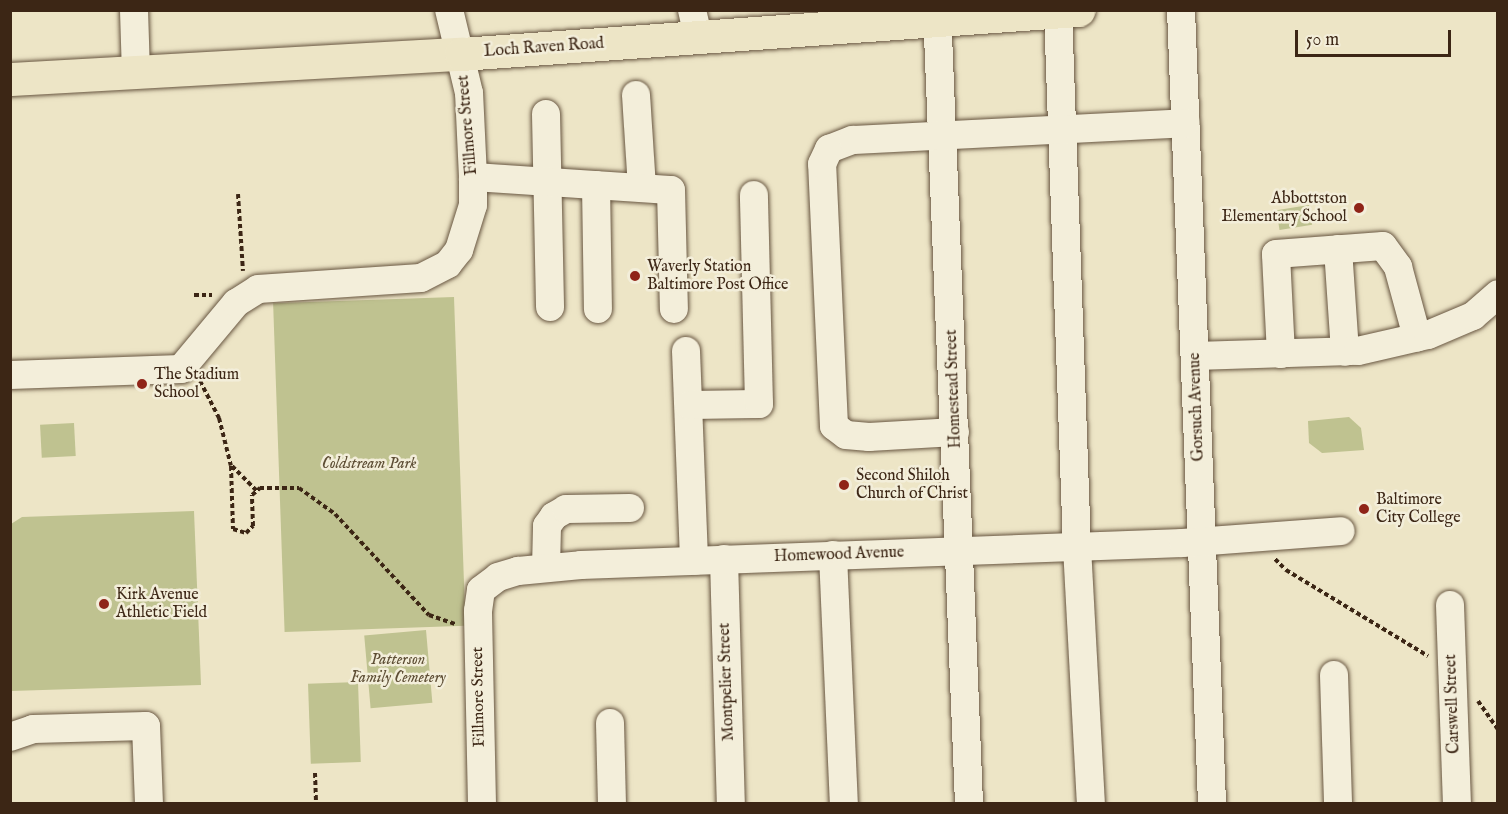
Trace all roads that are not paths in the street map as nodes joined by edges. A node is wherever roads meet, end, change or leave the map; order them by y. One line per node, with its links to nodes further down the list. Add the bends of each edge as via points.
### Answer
1 (134, 10): 8 (street)
2 (449, 10): 7 (street, Fillmore Street)
3 (1181, 10): 12 (street, Gorsuch Avenue)
4 (1068, 11): 5 (main road, Loch Raven Road); 13 (street)
5 (938, 14): 6 (main road, Loch Raven Road); 14 (street, Homestead Street)
6 (695, 23): 7 (main road, Loch Raven Road)
7 (460, 54): 8 (main road, Loch Raven Road); 18 (street, Fillmore Street, via 469,93)
8 (136, 73): 9 (main road, Loch Raven Road)
9 (10, 79)
10 (636, 95): 17 (street)
11 (546, 114): 15 (street)
12 (1186, 123): 13 (street); 29 (street, Gorsuch Avenue)
13 (1063, 131): 14 (street); 36 (street)
14 (945, 138): 32 (street, Homestead Street); 32 (street, via 853,141 829,149 822,164 834,426 846,435 869,437)
15 (546, 182): 16 (street); 18 (street); 22 (street)
16 (596, 185): 17 (street); 23 (street)
17 (642, 188): 24 (street, via 671,190)
18 (473, 191): 30 (street, via 459,249 448,264 421,278 258,289 236,303 181,369)
19 (754, 195): 31 (street, via 759,404)
20 (1338, 249): 25 (street, via 1383,246 1398,267); 27 (street); 28 (street, via 1276,254)
21 (1497, 294): 25 (street, via 1473,316)
22 (550, 307)
23 (598, 309)
24 (674, 309)
25 (1417, 338): 27 (street)
26 (686, 351): 31 (street)
27 (1345, 352): 28 (street)
28 (1281, 354): 29 (street)
29 (1195, 356): 35 (street, Gorsuch Avenue)
30 (10, 375)
31 (689, 405): 40 (street)
32 (955, 432): 37 (street, Homestead Street)
33 (630, 508): 41 (street, via 566,509 554,516 547,525)
34 (1341, 531): 35 (street, Homewood Avenue)
35 (1202, 542): 36 (street, Homewood Avenue); 54 (street, Gorsuch Avenue)
36 (1077, 547): 37 (street, Homewood Avenue); 53 (street)
37 (960, 551): 38 (street, Homewood Avenue); 52 (street, Homestead Street)
38 (832, 555): 39 (street, Homewood Avenue); 51 (street)
39 (724, 560): 40 (street, Homewood Avenue); 50 (street, Montpelier Street)
40 (694, 561): 41 (street, Homewood Avenue)
41 (546, 568): 42 (street, Homewood Avenue, via 498,577)
42 (481, 590): 48 (street, Fillmore Street, via 477,642)
43 (1450, 605): 56 (street, Carswell Street)
44 (1334, 675): 55 (street)
45 (610, 723): 49 (street)
46 (10, 737): 47 (street, via 33,729 146,726)
47 (149, 804)
48 (482, 804)
49 (612, 804)
50 (731, 804)
51 (844, 804)
52 (969, 804)
53 (1091, 804)
54 (1212, 804)
55 (1338, 804)
56 (1457, 804)

